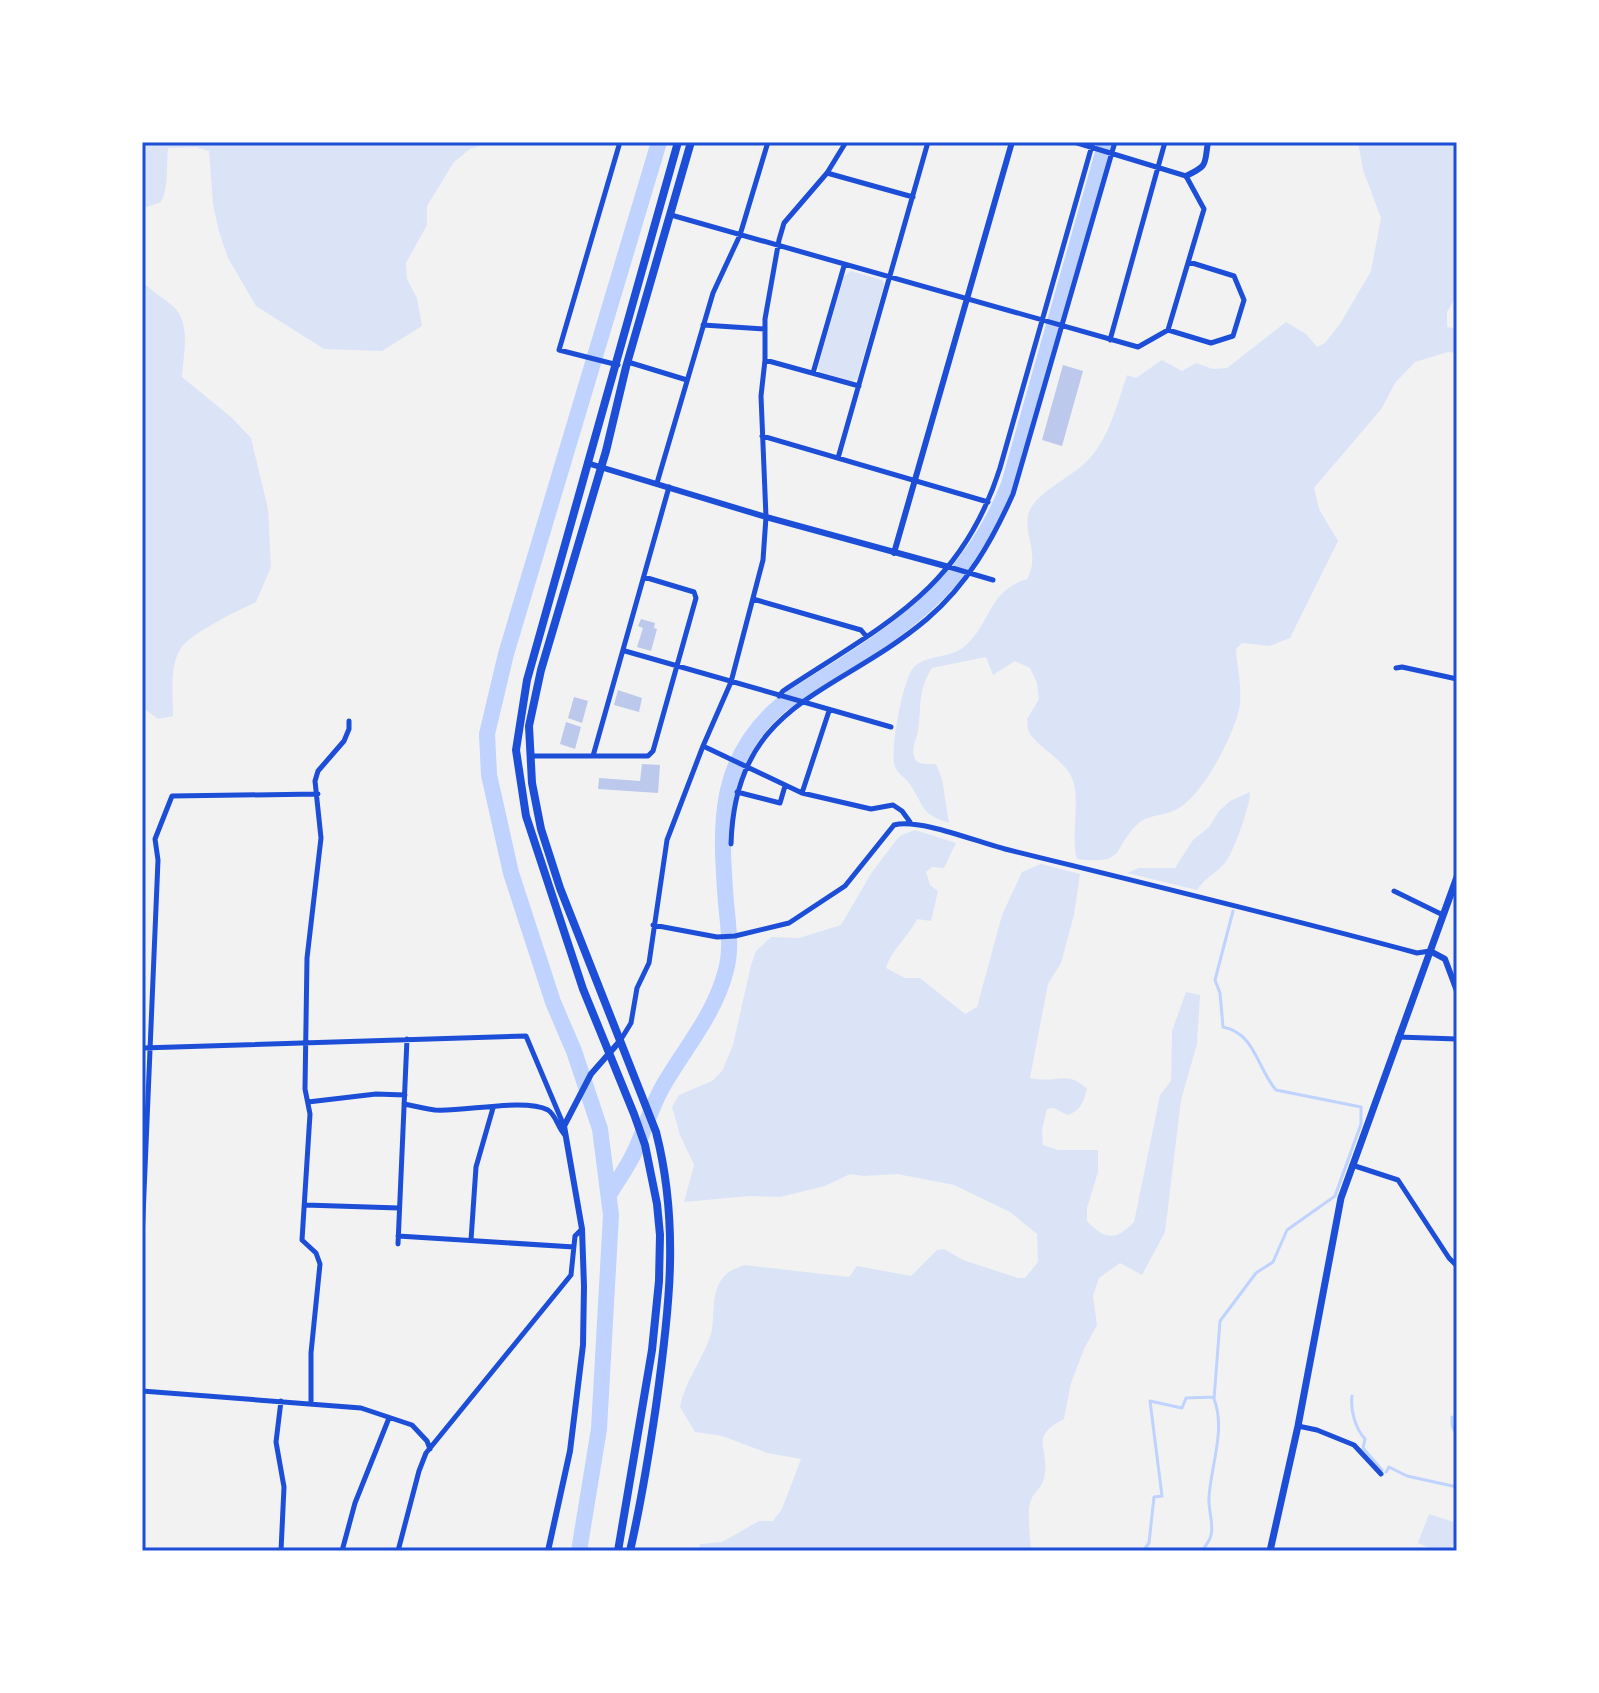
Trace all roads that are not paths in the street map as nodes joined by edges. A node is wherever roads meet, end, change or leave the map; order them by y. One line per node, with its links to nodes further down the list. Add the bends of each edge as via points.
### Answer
1 (620, 142): 32 (street, via 559,350)
2 (678, 142): 32 (highway)
3 (691, 142): 18 (highway)
4 (768, 142): 19 (street)
5 (846, 142): 15 (street)
6 (928, 142): 17 (street)
7 (1012, 142): 24 (street)
8 (1074, 142): 12 (street)
9 (1115, 142): 13 (street)
10 (1165, 142): 14 (street)
11 (1208, 142): 16 (street, via 1207,162)
12 (1093, 146): 13 (street); 25 (street)
13 (1110, 152): 14 (street); 27 (street)
14 (1158, 166): 16 (street); 30 (street)
15 (827, 173): 17 (street); 20 (street, via 784,223)
16 (1186, 176): 21 (street, via 1204,209)
17 (913, 197): 23 (street)
18 (671, 215): 19 (street); 33 (highway)
19 (740, 235): 20 (street); 26 (street)
20 (778, 247): 22 (street); 28 (street)
21 (1189, 262): 29 (street); 29 (street, via 1234,276 1244,300 1233,336 1211,343)
22 (844, 266): 23 (street); 34 (street)
23 (891, 279): 24 (street); 36 (street)
24 (967, 300): 25 (street); 41 (street)
25 (1042, 322): 27 (street); 44 (street)
26 (703, 325): 28 (street); 35 (street)
27 (1061, 327): 30 (street); 48 (street, via 1013,494)
28 (765, 329): 31 (street)
29 (1168, 330): 30 (street, via 1138,347)
30 (1110, 340)
31 (765, 360): 34 (street); 37 (street)
32 (613, 363): 33 (street); 39 (highway)
33 (627, 364): 35 (street); 40 (highway)
34 (813, 373): 36 (street)
35 (687, 380): 42 (street)
36 (859, 386): 38 (street)
37 (762, 436): 38 (street); 45 (street)
38 (838, 458): 41 (street)
39 (587, 463): 40 (street); 86 (highway, via 527,680 516,750 538,859)
40 (600, 467): 42 (street); 64 (highway, via 541,670 529,726)
41 (915, 480): 44 (street); 46 (street)
42 (657, 483): 43 (street)
43 (669, 487): 45 (street); 49 (street)
44 (988, 502): 47 (street)
45 (766, 517): 46 (street); 51 (street)
46 (894, 553): 47 (street)
47 (949, 567): 48 (street); 52 (street, via 913,604)
48 (970, 573): 50 (street); 59 (street, via 920,624)
49 (644, 577): 53 (street); 54 (street, via 694,592)
50 (993, 580)
51 (753, 599): 52 (street, via 861,630); 57 (street)
52 (866, 636): 58 (street)
53 (625, 651): 54 (street); 65 (street)
54 (676, 666): 57 (street); 65 (street, via 653,751 648,756)
55 (1396, 668): 56 (street)
56 (1457, 679)
57 (731, 682): 58 (street); 63 (street)
58 (779, 696): 59 (street)
59 (804, 703): 60 (street); 66 (street, via 763,737)
60 (829, 711): 62 (street); 69 (street)
61 (349, 721): 70 (street, via 344,741 318,771)
62 (891, 727)
63 (703, 746): 66 (street); 76 (street, via 667,840)
64 (529, 756): 65 (street); 82 (highway, via 541,829)
65 (593, 756)
66 (745, 766): 67 (street); 68 (street)
67 (785, 786): 68 (street, via 780,803); 69 (street)
68 (737, 792): 72 (street)
69 (802, 793): 71 (street, via 871,809 893,805)
70 (318, 794): 83 (street, via 321,838 307,958); 85 (street, via 172,796 155,839)
71 (910, 822): 76 (street, via 894,825 845,886 789,923 717,937); 77 (street, via 1417,953)
72 (731, 844)
73 (1457, 877): 75 (main road)
74 (1394, 891): 75 (street)
75 (1443, 915): 77 (main road)
76 (653, 925): 82 (street, via 649,963 637,988 631,1023)
77 (1430, 951): 78 (street, via 1445,959); 79 (main road)
78 (1457, 991)
79 (1398, 1037): 81 (street); 93 (main road)
80 (407, 1039): 83 (street); 87 (street); 91 (street, via 526,1036)
81 (1457, 1039)
82 (620, 1041): 86 (street); 113 (highway, via 656,1132 671,1211 664,1350)
83 (306, 1042): 85 (street); 88 (street)
84 (142, 1048): 85 (street)
85 (151, 1048): 97 (street)
86 (609, 1054): 91 (street, via 591,1074); 112 (highway, via 651,1170 660,1235 650,1365)
87 (405, 1095): 88 (street); 89 (street)
88 (308, 1102): 94 (street)
89 (404, 1104): 90 (street, via 436,1110); 95 (street)
90 (493, 1108): 92 (street, via 550,1111); 98 (street, via 476,1167)
91 (564, 1126): 92 (street)
92 (566, 1136): 96 (street)
93 (1351, 1164): 100 (street, via 1398,1180); 105 (main road, via 1331,1239)
94 (305, 1205): 95 (street); 103 (street, via 302,1240 320,1264)
95 (399, 1208): 98 (street, via 398,1240)
96 (582, 1229): 99 (street); 111 (street, via 583,1345 570,1451)
97 (142, 1240)
98 (471, 1240): 99 (street)
99 (574, 1247): 106 (street, via 571,1275)
100 (1457, 1266)
101 (142, 1391): 102 (street)
102 (281, 1401): 103 (street); 108 (street, via 276,1442 284,1487)
103 (311, 1404): 104 (street, via 361,1408)
104 (389, 1418): 106 (street, via 412,1425); 109 (street)
105 (1298, 1426): 107 (street, via 1354,1445); 114 (main road)
106 (430, 1450): 110 (street, via 419,1471)
107 (1381, 1474)
108 (281, 1551)
109 (342, 1551)
110 (398, 1551)
111 (548, 1551)
112 (618, 1551)
113 (630, 1551)
114 (1270, 1551)

